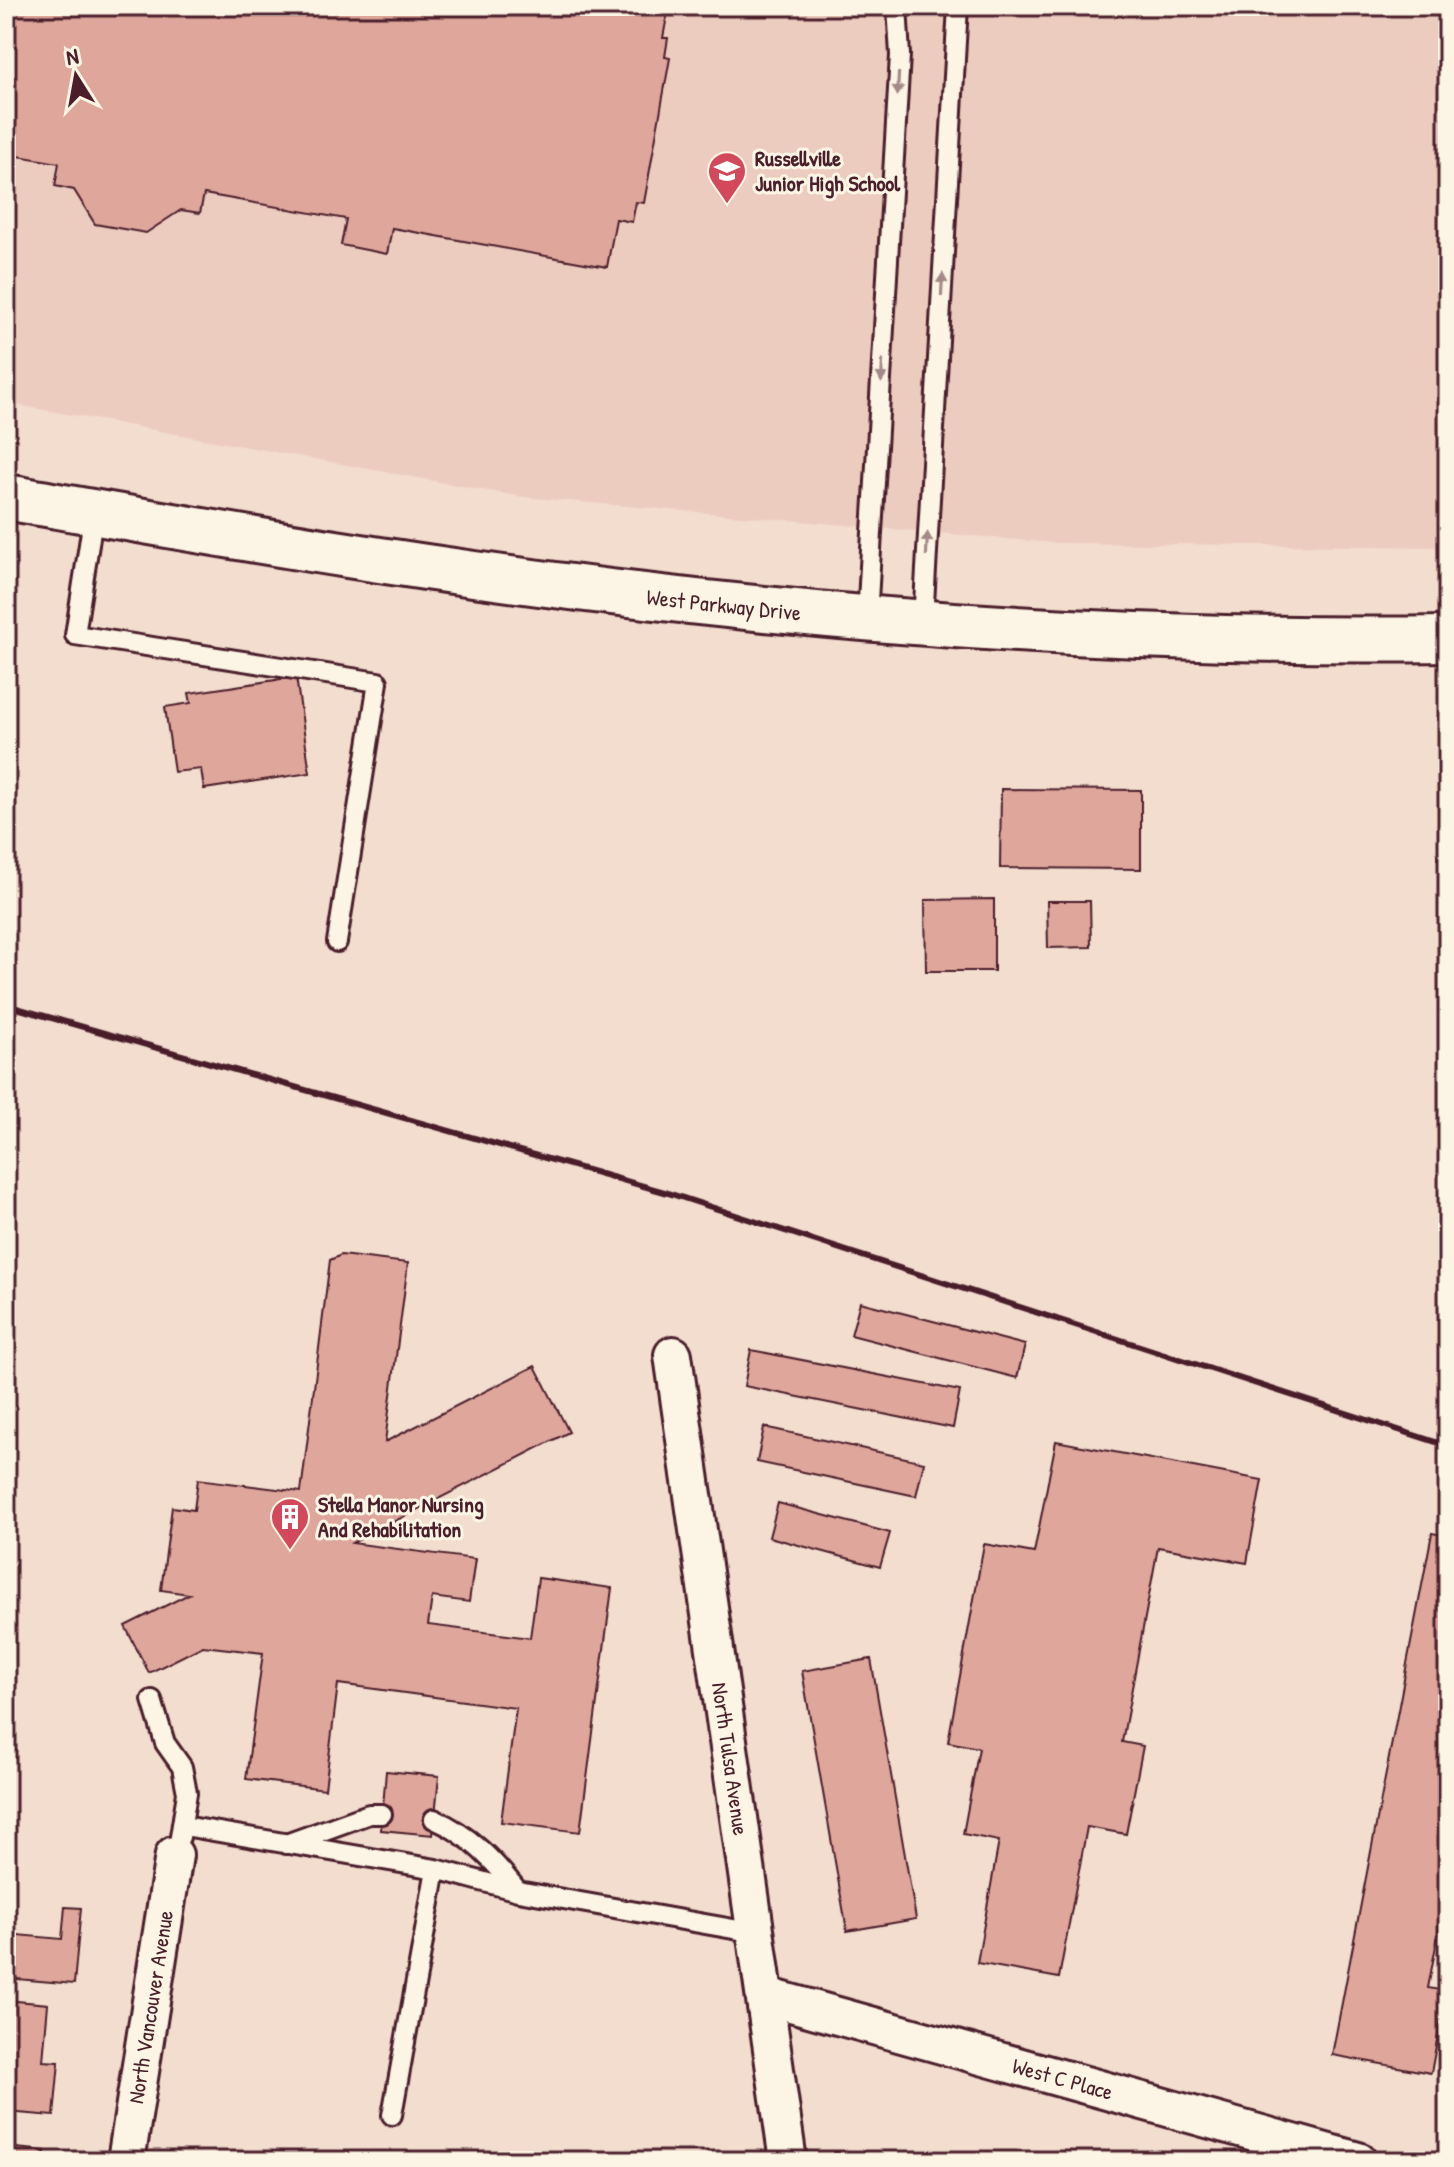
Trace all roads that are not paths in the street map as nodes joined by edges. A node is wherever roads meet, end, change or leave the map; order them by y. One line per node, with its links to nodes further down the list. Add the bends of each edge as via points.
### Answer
1 (897, 6): 5 (lane, one-way to 5, via 901,43)
2 (958, 6): 6 (lane, one-way to 2)
3 (6, 497): 4 (main road, West Parkway Drive)
4 (94, 512): 5 (main road, West Parkway Drive, via 323,552 612,592); 8 (lane, via 75,635 378,682)
5 (867, 618): 6 (main road, West Parkway Drive)
6 (923, 622): 7 (main road, West Parkway Drive, via 1091,634)
7 (1448, 639)
8 (337, 942)
9 (673, 1355): 17 (street, North Tulsa Avenue)
10 (152, 1700): 13 (lane, via 165,1743 182,1767 187,1793)
11 (382, 1814): 14 (lane)
12 (434, 1819): 16 (lane, via 485,1854)
13 (179, 1840): 14 (lane); 20 (street, North Vancouver Avenue)
14 (286, 1844): 15 (lane)
15 (436, 1869): 16 (lane); 19 (lane)
16 (518, 1891): 17 (lane)
17 (756, 1933): 18 (street, North Tulsa Avenue)
18 (766, 1996): 21 (street, North Tulsa Avenue); 22 (street, West C Place)
19 (392, 2115)
20 (126, 2161)
21 (788, 2161)
22 (1358, 2161)

